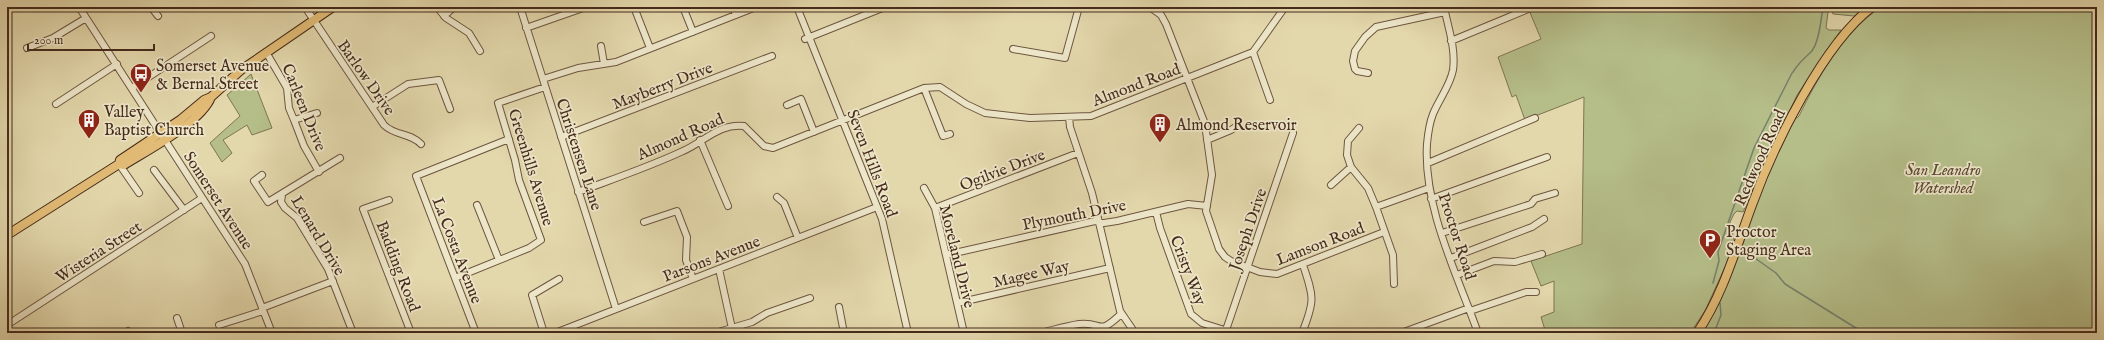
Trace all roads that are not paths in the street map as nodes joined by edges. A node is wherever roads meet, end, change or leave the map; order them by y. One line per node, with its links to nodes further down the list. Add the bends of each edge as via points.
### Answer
1 (79, 7): 24 (street, Somerset Avenue)
2 (151, 7): 22 (street)
3 (305, 7): 25 (street, Barlow Drive)
4 (333, 7): 25 (main road)
5 (437, 7): 23 (street)
6 (454, 7): 23 (street)
7 (520, 7): 26 (street, Christensen Lane)
8 (634, 7): 33 (street)
9 (684, 7): 27 (street)
10 (733, 7): 21 (street)
11 (756, 7): 21 (street)
12 (797, 7): 29 (street, Seven Hills Road)
13 (885, 7): 29 (street)
14 (1079, 7): 34 (street, via 1065,58)
15 (1150, 7): 42 (street, Lamson Road, via 1161,15 1166,24)
16 (1285, 7): 37 (street)
17 (1533, 7): 30 (street)
18 (1872, 7): 147 (main road, Redwood Road, via 1844,34 1797,106 1752,202 1716,298)
19 (586, 8): 26 (street)
20 (1444, 9): 30 (street, Proctor Road); 41 (street, via 1376,27 1355,51 1353,62 1357,71)
21 (736, 15): 27 (street)
22 (158, 16)
23 (444, 16): 36 (street, via 469,34)
24 (86, 18): 32 (street, via 53,38); 39 (street, Somerset Avenue)
25 (313, 20): 35 (main road); 50 (street, Barlow Drive)
26 (526, 28): 43 (street, Christensen Lane)
27 (693, 32): 33 (street)
28 (211, 36): 45 (street)
29 (807, 38): 56 (street, Seven Hills Road)
30 (1451, 41): 71 (street, Proctor Road, via 1454,55 1453,71 1430,121)
31 (601, 46): 40 (street)
32 (27, 48)
33 (650, 48): 40 (street, via 616,62)
34 (1013, 49)
35 (266, 52): 55 (street, Carleen Drive, via 286,88); 62 (main road, via 211,97 197,116)
36 (480, 52)
37 (1253, 52): 42 (street, Almond Road); 47 (street)
38 (772, 56): 63 (street, Mayberry Drive)
39 (117, 64): 45 (street, Somerset Avenue); 48 (street)
40 (604, 64): 43 (street, via 578,68)
41 (1368, 74)
42 (1187, 78): 53 (street, Almond Road, via 1091,116); 66 (street, Lamson Road, via 1205,124)
43 (543, 79): 44 (street, Christensen Lane)
44 (545, 87): 63 (street, Christensen Lane); 64 (street, Greenhills Avenue, via 498,103)
45 (132, 88): 62 (street, Somerset Avenue)
46 (924, 88): 53 (street, Almond Road, via 940,88 985,113 1030,118); 56 (street, Almond Road); 61 (street, via 944,136)
47 (1270, 100)
48 (56, 104)
49 (788, 105): 59 (street, via 801,99)
50 (372, 107): 51 (street, via 408,84 439,80); 67 (street, Barlow Drive, via 390,131 417,139)
51 (450, 109)
52 (317, 114): 55 (street)
53 (1069, 117): 68 (street)
54 (1535, 118): 71 (street)
55 (294, 120): 75 (street, Carleen Drive, via 304,146)
56 (842, 120): 59 (street, Almond Road); 91 (street, Seven Hills Road)
57 (1237, 126): 66 (street)
58 (1359, 128): 73 (street, via 1348,141 1347,155)
59 (814, 132): 65 (street, Almond Road, via 772,148 764,146 748,129 739,126 717,131)
60 (1293, 133): 108 (street, Joseph Drive)
61 (950, 134)
62 (163, 135): 72 (main road, via 120,160); 85 (street, Somerset Avenue)
63 (561, 137): 80 (street, Christensen Lane)
64 (509, 138): 106 (street, Greenhills Avenue, via 519,180 541,240 529,248); 112 (street, La Costa Avenue, via 416,176)
65 (700, 140): 80 (street, Almond Road, via 674,155); 89 (street)
66 (1207, 140): 90 (street, Lamson Road, via 1212,181)
67 (421, 144)
68 (1078, 153): 93 (street, Ogilvie Drive); 98 (street)
69 (1547, 157): 86 (street)
70 (340, 158): 75 (street)
71 (1428, 163): 79 (street, Proctor Road)
72 (119, 164): 81 (street); 101 (main road)
73 (1351, 167): 77 (street); 92 (street, via 1368,188)
74 (154, 170): 94 (street)
75 (319, 172): 83 (street)
76 (262, 175): 83 (street, via 254,181 268,202)
77 (1331, 185)
78 (924, 188): 93 (street, Moreland Drive)
79 (1429, 188): 86 (street, Proctor Road); 92 (street, Lamson Road)
80 (578, 192): 122 (street, Christensen Lane)
81 (139, 193)
82 (1555, 193): 100 (street, via 1534,199 1531,204)
83 (282, 195): 115 (street, Lenard Drive, via 281,202 297,218)
84 (777, 197): 102 (street, via 784,203)
85 (202, 198): 94 (street, Wisteria Street); 121 (street, Somerset Avenue, via 245,264)
86 (1431, 199): 100 (street, Proctor Road)
87 (389, 200): 133 (street, Badding Road, via 363,209)
88 (477, 205): 106 (street)
89 (728, 206)
90 (1207, 206): 95 (street, Plymouth Drive, via 1188,204); 108 (street, Lamson Road, via 1208,221 1221,253 1229,260)
91 (877, 207): 102 (street, Parsons Avenue); 139 (street, Seven Hills Road, via 884,227)
92 (1376, 207): 99 (street)
93 (935, 208): 104 (street, Moreland Drive)
94 (184, 210): 126 (street, Wisteria Street)
95 (1156, 212): 98 (street, Plymouth Drive, via 1112,222); 129 (street, Cristy Way, via 1191,314 1199,322)
96 (1544, 219): 105 (street, via 1532,227)
97 (644, 222): 114 (street, via 677,211 686,234 686,260)
98 (1099, 222): 104 (street, Plymouth Drive); 109 (street)
99 (1384, 232): 107 (street, Lamson Road); 116 (street, via 1393,256)
100 (1442, 233): 105 (street, Proctor Road)
101 (7, 235)
102 (798, 238): 110 (street, Parsons Avenue)
103 (1542, 254): 111 (street, via 1515,262 1494,261)
104 (946, 255): 119 (street, Moreland Drive)
105 (1451, 258): 111 (street, Proctor Road)
106 (499, 260): 112 (street)
107 (1303, 265): 108 (street, Lamson Road, via 1272,274); 144 (street, via 1313,300)
108 (1247, 267): 129 (street, Joseph Drive)
109 (1110, 268): 119 (street, Magee Way); 124 (street)
110 (719, 269): 114 (street, Parsons Avenue); 128 (street)
111 (1457, 275): 123 (street, Proctor Road)
112 (455, 278): 134 (street, La Costa Avenue)
113 (559, 279): 135 (street, via 532,295)
114 (693, 279): 122 (street, Parsons Avenue)
115 (333, 281): 121 (street); 132 (street, Lenard Drive)
116 (1394, 284)
117 (1536, 292): 123 (street, via 1526,292)
118 (810, 298): 128 (street, via 767,313)
119 (957, 303): 140 (street, Moreland Drive)
120 (839, 307): 138 (street)
121 (263, 309): 127 (street); 131 (street, Somerset Avenue)
122 (616, 309): 136 (street, Parsons Avenue)
123 (1469, 310): 145 (street); 146 (street, Proctor Road)
124 (1121, 314): 141 (street, via 1104,327 1081,324); 142 (street)
125 (177, 318): 130 (street)
126 (7, 325)
127 (219, 325)
128 (733, 330): 137 (street)
129 (1225, 332): 143 (street, Cristy Way)
130 (182, 333)
131 (272, 333)
132 (353, 333)
133 (411, 333)
134 (476, 333)
135 (544, 333)
136 (555, 333)
137 (715, 333)
138 (844, 333)
139 (908, 333)
140 (964, 333)
141 (1040, 333)
142 (1135, 333)
143 (1234, 333)
144 (1302, 333)
145 (1401, 333)
146 (1478, 333)
147 (1697, 333)

